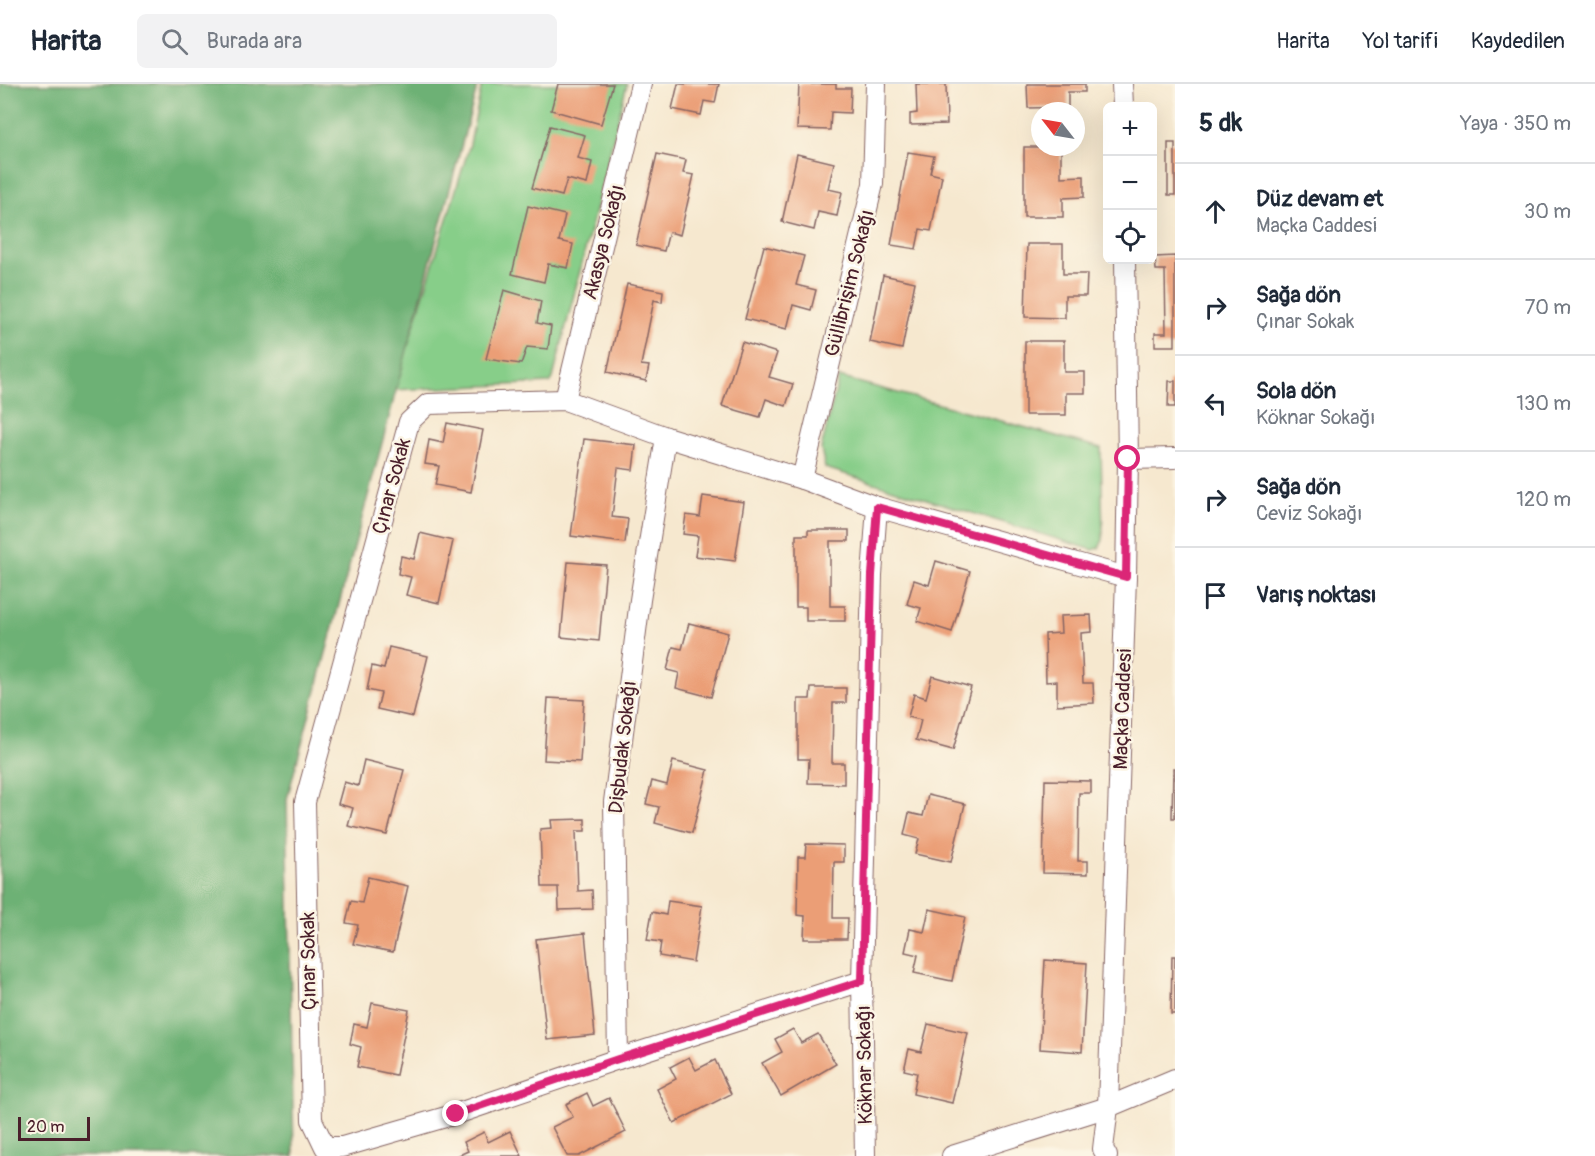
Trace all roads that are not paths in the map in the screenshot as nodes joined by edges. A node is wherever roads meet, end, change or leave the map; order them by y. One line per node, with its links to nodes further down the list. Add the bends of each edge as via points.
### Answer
1 (641, 84): 6 (street, Akasya Sokağı)
2 (876, 84): 10 (street, Güllibrişim Sokağı, via 873,184)
3 (1122, 84): 4 (street)
4 (1123, 102)
5 (1125, 264): 9 (street, Maçka Caddesi)
6 (564, 400): 7 (street, Çınar Sokak); 14 (street, Çınar Sokak, via 428,404 409,422 305,802 312,1120 324,1147 342,1147 456,1114)
7 (666, 437): 10 (street, Çınar Sokak); 14 (street, Dişbudak Sokağı, via 639,600 614,802)
8 (1175, 458): 9 (street)
9 (1128, 459): 12 (street, Maçka Caddesi)
10 (802, 478): 11 (street, Çınar Sokak)
11 (877, 507): 12 (street, Çınar Sokak); 13 (street, Köknar Sokağı)
12 (1126, 577): 16 (street, Maçka Caddesi)
13 (862, 981): 14 (street); 17 (street, Köknar Sokağı)
14 (618, 1059)
15 (1175, 1079): 16 (street)
16 (1108, 1107): 18 (street); 19 (street, Maçka Caddesi, via 1103,1149)
17 (865, 1156)
18 (952, 1156)
19 (1107, 1156)

